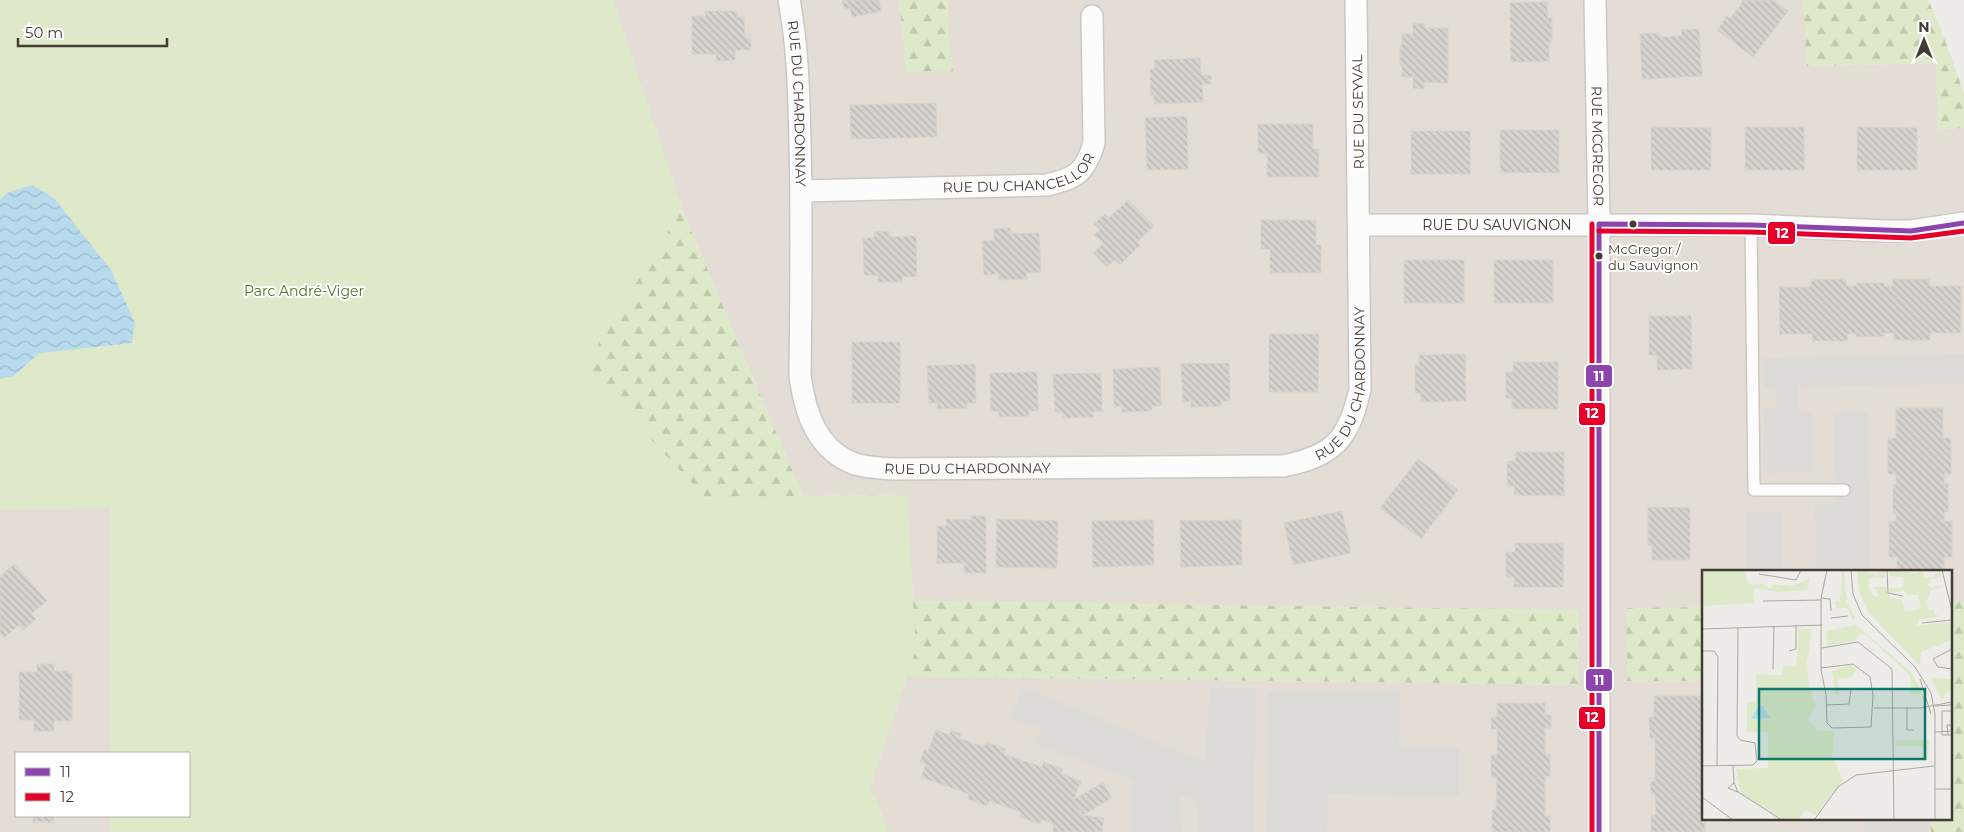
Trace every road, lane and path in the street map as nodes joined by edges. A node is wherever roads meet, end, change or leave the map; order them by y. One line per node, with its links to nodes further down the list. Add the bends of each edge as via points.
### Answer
1 (789, 0): 5 (street, RUE DU CHARDONNAY, via 799,82)
2 (1356, 0): 8 (street, RUE DU SEYVAL)
3 (1595, 0): 7 (street, RUE MCGREGOR)
4 (1092, 16): 5 (street, RUE DU CHANCELLOR, via 1094,143 1090,158 1081,171 1068,180 1047,185)
5 (802, 191): 8 (street, RUE DU CHARDONNAY, via 800,376 804,401 819,436 838,456 856,464 894,469 1258,467 1308,461 1327,450 1344,434 1354,414 1360,389)
6 (1964, 223): 9 (street, RUE DU SAUVIGNON, via 1887,231)
7 (1599, 224): 8 (street, RUE DU SAUVIGNON); 9 (street, RUE DU SAUVIGNON); 11 (street, RUE MCGREGOR)
8 (1359, 225)
9 (1751, 225): 10 (lane, via 1754,490)
10 (1844, 490)
11 (1599, 832)

